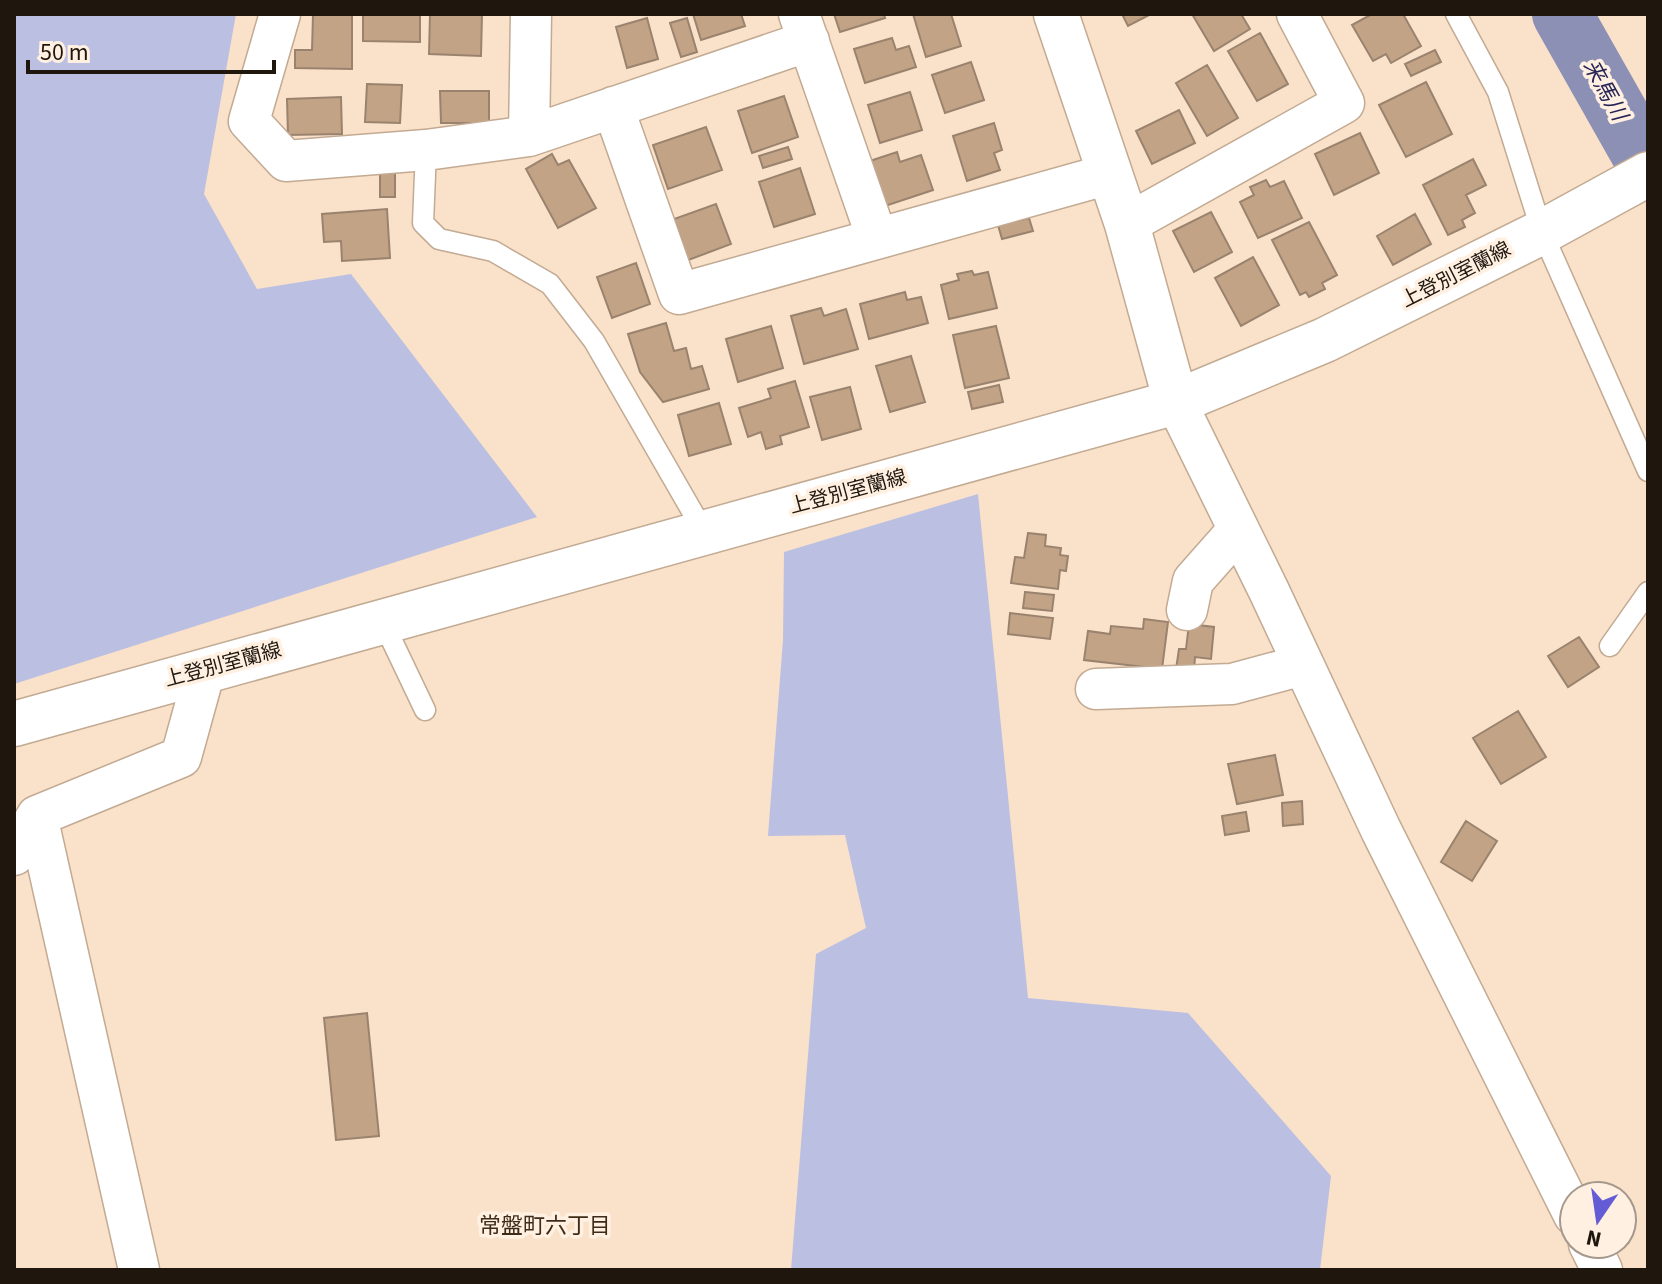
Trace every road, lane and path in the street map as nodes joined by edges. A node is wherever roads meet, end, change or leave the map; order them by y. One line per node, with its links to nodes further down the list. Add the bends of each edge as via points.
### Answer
1 (280, 14): 9 (street, via 249,121 286,161)
2 (531, 14): 8 (street)
3 (1056, 14): 10 (main road)
4 (1297, 14): 12 (street, via 1344,103)
5 (1456, 14): 13 (lane, via 1498,92)
6 (804, 28): 7 (street); 14 (street)
7 (613, 107): 8 (street); 14 (street, via 679,294)
8 (529, 136): 9 (street)
9 (426, 150): 18 (lane, via 423,223 439,239 493,251 550,284 594,341)
10 (1109, 174): 12 (main road); 14 (street)
11 (1648, 174): 13 (main road, 上登別室蘭線)
12 (1127, 224): 15 (main road)
13 (1542, 232): 15 (main road, 上登別室蘭線, via 1325,340); 16 (lane)
14 (877, 238)
15 (1176, 402): 17 (street); 18 (main road, 上登別室蘭線)
16 (1648, 471)
17 (1238, 530): 20 (street, via 1193,581); 23 (street)
18 (704, 532): 21 (main road, 上登別室蘭線)
19 (1648, 592): 22 (lane)
20 (1187, 610)
21 (383, 622): 24 (main road, 上登別室蘭線); 26 (lane)
22 (1610, 646)
23 (1303, 665): 25 (street, via 1232,684); 30 (street)
24 (205, 670): 27 (main road, 上登別室蘭線); 28 (street, via 181,757)
25 (1096, 689)
26 (425, 710)
27 (14, 724)
28 (37, 816): 29 (street); 31 (street)
29 (14, 855)
30 (1558, 1183)
31 (139, 1270)

